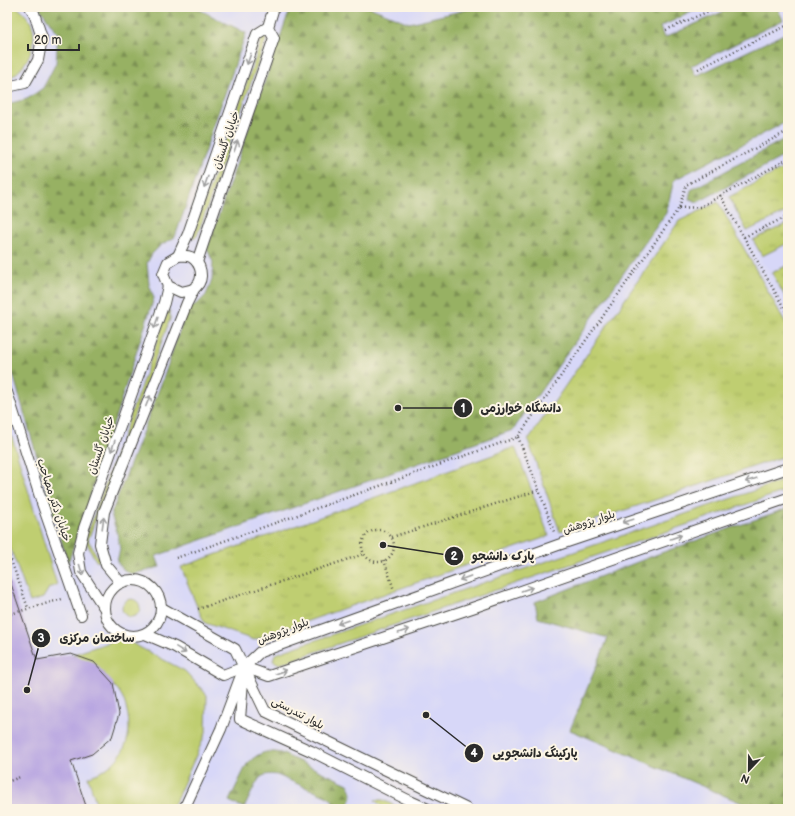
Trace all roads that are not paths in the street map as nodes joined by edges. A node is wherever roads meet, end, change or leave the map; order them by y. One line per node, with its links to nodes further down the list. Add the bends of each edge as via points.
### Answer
1 (30, 7): 4 (lane, via 42,38 38,60 25,83)
2 (274, 7): 3 (lane, خیابان گلستان)
3 (268, 27): 5 (lane, خیابان گلستان, one-way to 5, via 257,34 188,234); 6 (lane, خیابان گلستان, one-way to 3, via 274,38)
4 (7, 87)
5 (178, 256): 6 (lane, via 189,256); 7 (lane, via 168,262 163,274)
6 (197, 262): 8 (lane, via 201,271 200,280)
7 (168, 286): 8 (lane, via 181,292); 14 (lane, خیابان گلستان, one-way to 14, via 84,528 78,553 81,572)
8 (195, 287): 12 (lane, one-way to 8, via 106,565 100,544 104,512)
9 (7, 392): 15 (lane, خیابان دکتر مصاحب)
10 (788, 468): 17 (lane, بلوار پژوهش, one-way to 17, via 558,544 260,652)
11 (788, 498): 17 (lane, one-way to 11, via 269,676)
12 (121, 583): 13 (lane, via 137,580 152,587); 14 (lane, via 109,593)
13 (162, 608): 16 (lane, via 157,624); 17 (lane, via 235,649)
14 (105, 609): 16 (lane, via 106,617 115,630 130,636)
15 (81, 615)
16 (145, 634): 17 (lane, one-way to 17, via 176,647 223,675)
17 (244, 667): 18 (lane, via 221,729); 19 (lane, via 240,719); 20 (lane, بلوار تندرستی, via 264,711)
18 (184, 809)
19 (428, 809)
20 (467, 809)

